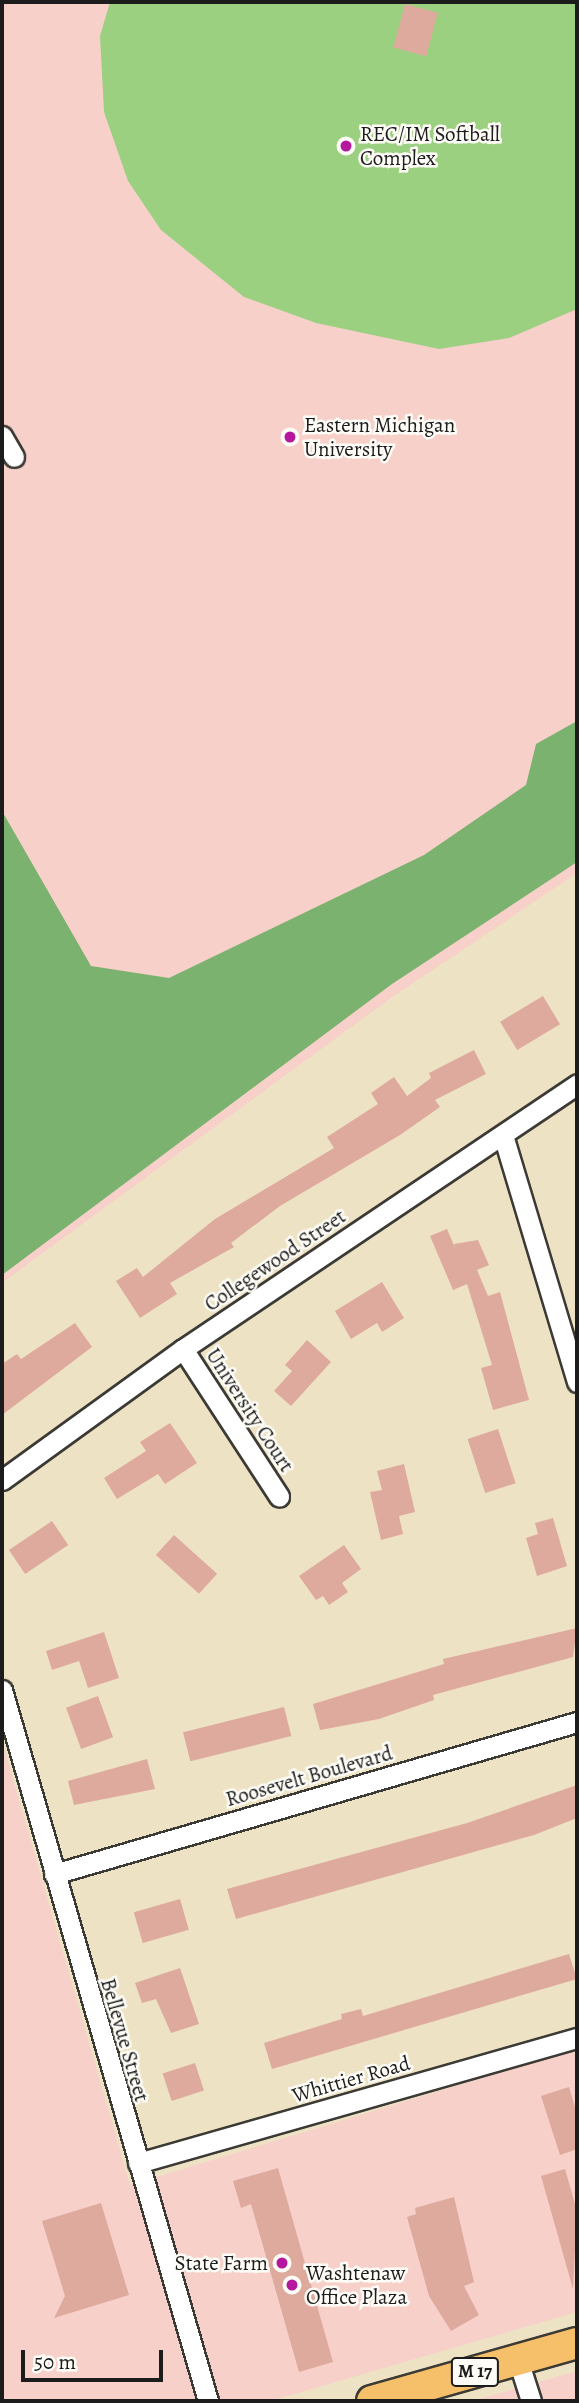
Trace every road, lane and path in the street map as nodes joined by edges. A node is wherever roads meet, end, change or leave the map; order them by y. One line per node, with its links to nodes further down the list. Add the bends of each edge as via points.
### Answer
1 (2, 436): 2 (street)
2 (14, 457)
3 (577, 1084): 4 (street, Collegewood Street)
4 (503, 1135): 5 (street, Collegewood Street); 6 (street)
5 (183, 1349): 7 (street, Collegewood Street); 8 (street, University Court)
6 (577, 1382)
7 (2, 1480)
8 (279, 1496)
9 (2, 1690): 11 (street, Bellevue Street)
10 (577, 1721): 11 (street, Roosevelt Boulevard)
11 (54, 1874): 13 (street, Bellevue Street)
12 (577, 2038): 13 (street, Whittier Road)
13 (138, 2163): 16 (street, Bellevue Street)
14 (577, 2343): 15 (main road, M 17)
15 (519, 2360): 17 (main road, M 17); 18 (street)
16 (208, 2401)
17 (372, 2401)
18 (531, 2401)

